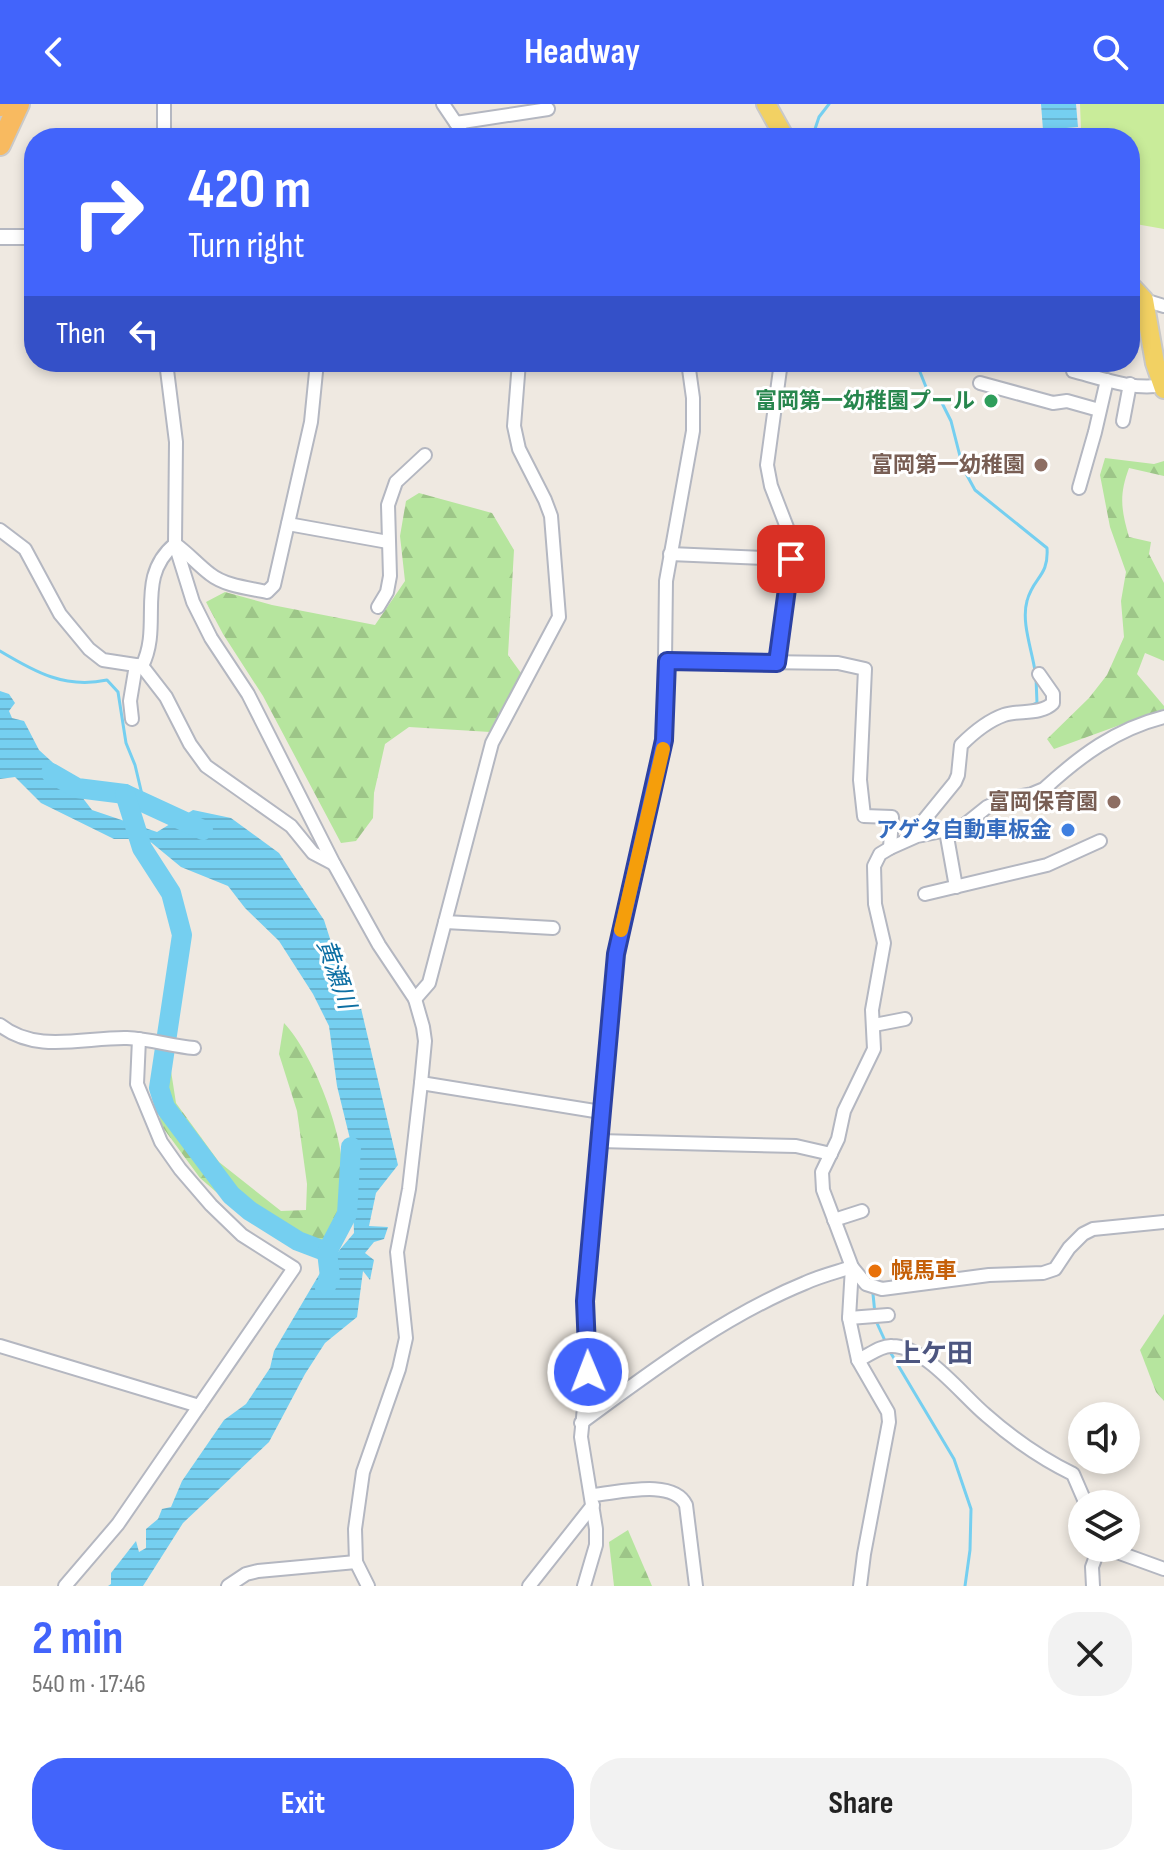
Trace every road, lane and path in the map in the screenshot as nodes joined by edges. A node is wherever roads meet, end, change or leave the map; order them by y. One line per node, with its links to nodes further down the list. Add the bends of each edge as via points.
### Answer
1 (19, 104): 10 (highway)
2 (164, 104): 7 (street)
3 (443, 104): 6 (street)
4 (766, 104): 9 (main road)
5 (548, 109): 6 (street)
6 (456, 123): 8 (street)
7 (164, 128)
8 (459, 128)
9 (779, 128)
10 (0, 145)
11 (0, 237): 12 (street)
12 (24, 237)
13 (1140, 296): 14 (main road)
14 (1144, 300): 15 (street); 25 (main road)
15 (1164, 306)
16 (167, 372): 33 (street, via 176,442)
17 (316, 372): 30 (street, via 311,422)
18 (518, 372): 50 (street, via 514,426 519,449 551,516 559,617 492,743)
19 (689, 372): 34 (street, via 693,431)
20 (780, 372): 35 (street, via 767,465 788,530)
21 (1077, 372): 22 (street)
22 (1107, 380): 24 (street); 26 (street)
23 (980, 383): 26 (street)
24 (1130, 384): 25 (street); 27 (street)
25 (1163, 387)
26 (1099, 410): 29 (street)
27 (1123, 421)
28 (425, 455): 32 (street, via 396,482 388,505)
29 (1079, 488)
30 (288, 524): 32 (street); 33 (street, via 274,585 267,592 223,581)
31 (0, 530): 39 (street, via 25,549 60,614 89,649 103,660)
32 (388, 542): 36 (street, via 390,576)
33 (175, 544): 39 (street, via 155,569 148,646); 47 (street, via 193,602 248,694)
34 (670, 554): 35 (street); 37 (street)
35 (791, 559): 38 (street)
36 (378, 607)
37 (667, 661): 38 (street); 59 (street, via 664,740 616,954)
38 (777, 663): 46 (street, via 838,663 865,669 860,780 864,816 892,817)
39 (139, 666): 42 (street, via 130,701); 47 (street, via 166,697 206,766 291,826 313,853)
40 (1039, 674): 44 (street, via 1053,703 1001,716 970,736 961,745 955,782 920,825)
41 (1164, 717): 43 (street, via 1108,738 1044,789 1002,800 962,827)
42 (132, 719)
43 (946, 831): 44 (street); 48 (street)
44 (921, 835): 46 (street)
45 (1100, 841): 48 (street, via 1056,862)
46 (890, 848): 55 (street, via 873,868 884,943)
47 (334, 864): 52 (street)
48 (956, 887): 49 (street)
49 (925, 894)
50 (445, 922): 51 (street); 52 (street, via 429,983)
51 (553, 928)
52 (415, 999): 58 (street, via 425,1041)
53 (905, 1019): 55 (street)
54 (0, 1025): 56 (street, via 30,1039 57,1043)
55 (874, 1025): 61 (street, via 874,1049 844,1111)
56 (139, 1039): 57 (street); 70 (street, via 137,1084 161,1142 242,1235 294,1268)
57 (194, 1048)
58 (421, 1083): 59 (street); 75 (street, via 397,1252 406,1338 363,1472)
59 (601, 1112): 60 (street)
60 (599, 1141): 61 (street, via 796,1146); 71 (street)
61 (831, 1154): 63 (street, via 822,1181)
62 (862, 1211): 63 (street)
63 (834, 1220): 65 (street)
64 (1164, 1222): 65 (street, via 1093,1229 1069,1248 1055,1269 1043,1273 882,1289 866,1284)
65 (852, 1267): 67 (street); 71 (street, via 748,1311 676,1354)
66 (888, 1315): 67 (street)
67 (849, 1318): 69 (street)
68 (0, 1346): 70 (street)
69 (858, 1360): 72 (street, via 892,1346 928,1362 987,1417 1073,1474); 85 (street, via 889,1422)
70 (199, 1406): 79 (street, via 118,1524)
71 (581, 1423): 73 (street)
72 (1080, 1490)
73 (593, 1500): 82 (street); 83 (street, via 596,1545); 84 (street, via 661,1489 683,1498)
74 (1140, 1560): 77 (street)
75 (356, 1562): 78 (street); 81 (street)
76 (1094, 1562): 86 (street)
77 (1164, 1569)
78 (246, 1580): 80 (street)
79 (65, 1586)
80 (228, 1586)
81 (368, 1586)
82 (529, 1586)
83 (584, 1586)
84 (696, 1586)
85 (860, 1586)
86 (1093, 1586)

